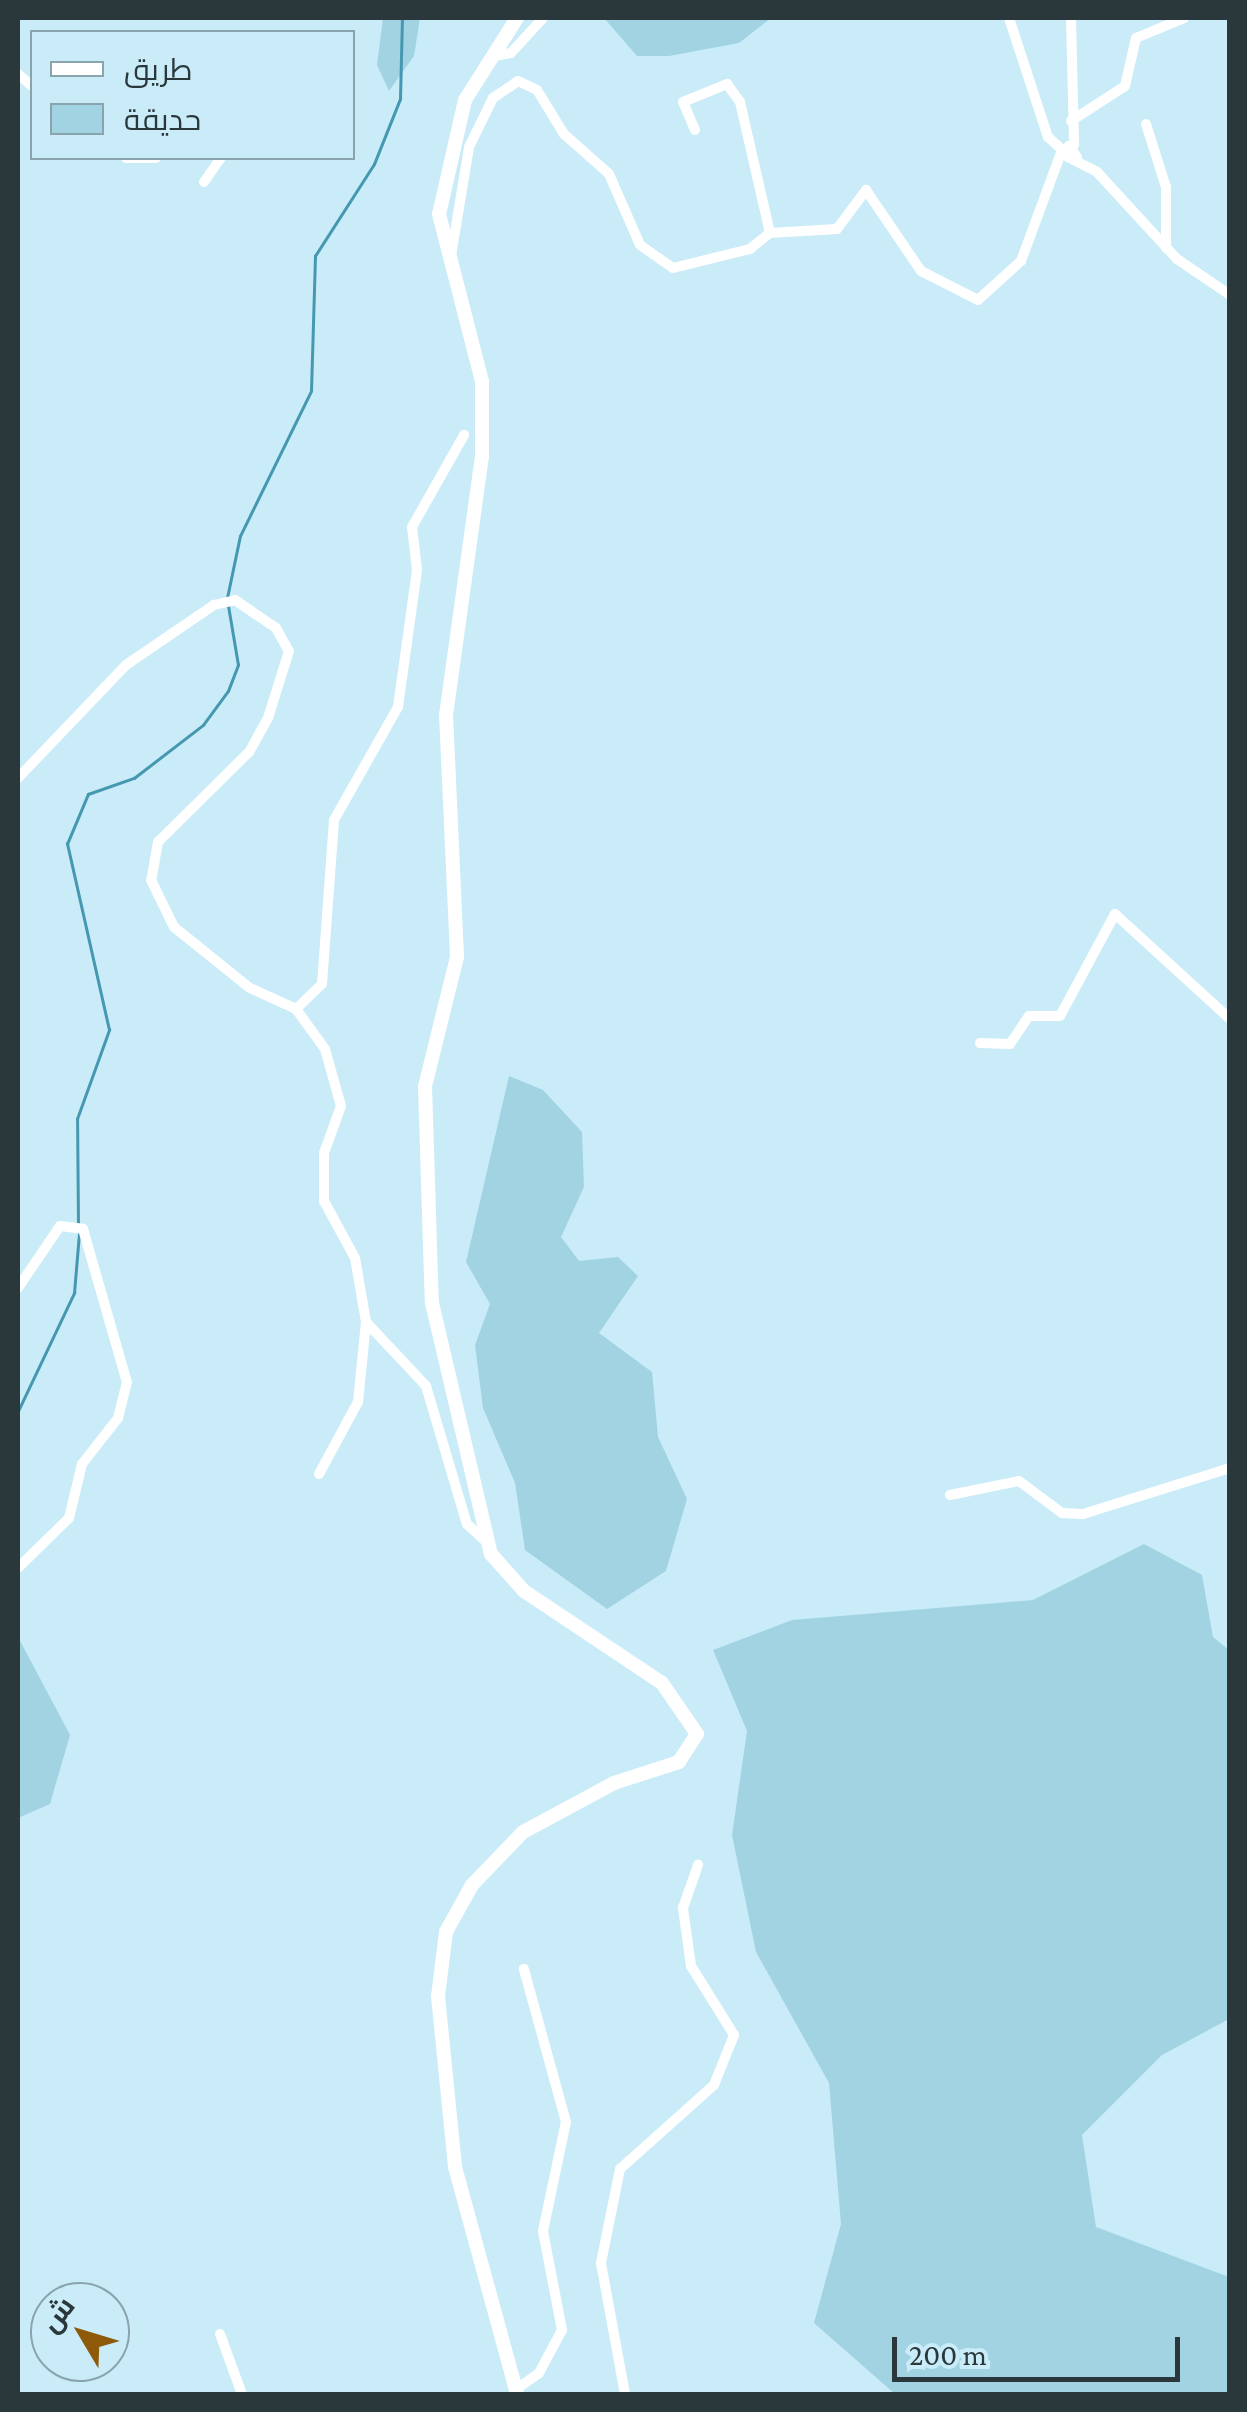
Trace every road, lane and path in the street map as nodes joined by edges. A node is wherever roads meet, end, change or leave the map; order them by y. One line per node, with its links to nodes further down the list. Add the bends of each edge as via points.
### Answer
1 (516, 18): 6 (main road)
2 (543, 18): 6 (street, via 512,53)
3 (1009, 18): 10 (street, via 1048,137)
4 (1072, 18): 7 (street)
5 (1184, 18): 7 (street, via 1136,38 1125,86)
6 (494, 56): 15 (main road, via 453,131 439,214)
7 (1072, 121): 10 (street)
8 (1146, 124): 14 (street, via 1166,187)
9 (695, 130): 13 (street, via 683,102 727,84 740,102)
10 (1070, 151): 13 (street, via 1021,261 978,300 921,270 866,190 836,229); 14 (street)
11 (219, 160): 12 (street)
12 (204, 182)
13 (770, 233): 15 (street, via 750,249 666,266 633,234 609,174 564,134 537,90 518,81 493,98 469,147)
14 (1166, 249): 16 (street)
15 (449, 265): 27 (main road, via 482,381 482,456 446,714 457,956 425,1086 428,1244 437,1342)
16 (1230, 295)
17 (464, 435): 19 (street, via 412,527 417,570 398,707 334,820 322,984)
18 (18, 778): 19 (street, via 126,665 214,605 235,600 276,628 289,651 282,683 249,752 158,842 151,880 198,949)
19 (296, 1009): 23 (street, via 340,1085 324,1201 356,1258)
20 (1230, 1020): 21 (street, via 1115,914 1060,1016 1029,1016 1010,1044)
21 (980, 1043)
22 (18, 1288): 28 (street, via 60,1226 83,1230 126,1355 126,1382 118,1418 82,1464 69,1518)
23 (366, 1322): 25 (street, via 358,1402); 27 (street, via 426,1386 467,1524)
24 (1230, 1468): 26 (street, via 1083,1514 1062,1514 1020,1481)
25 (319, 1474)
26 (950, 1495)
27 (484, 1540): 32 (main road, via 524,1591 674,1693 697,1734 679,1762 614,1782 523,1832 472,1885 442,1946 438,1996 455,2168)
28 (18, 1568)
29 (698, 1865): 34 (street, via 683,1908 691,1966 734,2035 714,2085 620,2169 601,2263)
30 (524, 1969): 32 (street, via 566,2122 543,2242 562,2330 539,2373)
31 (220, 2334): 33 (street)
32 (516, 2392)
33 (242, 2394)
34 (625, 2394)

